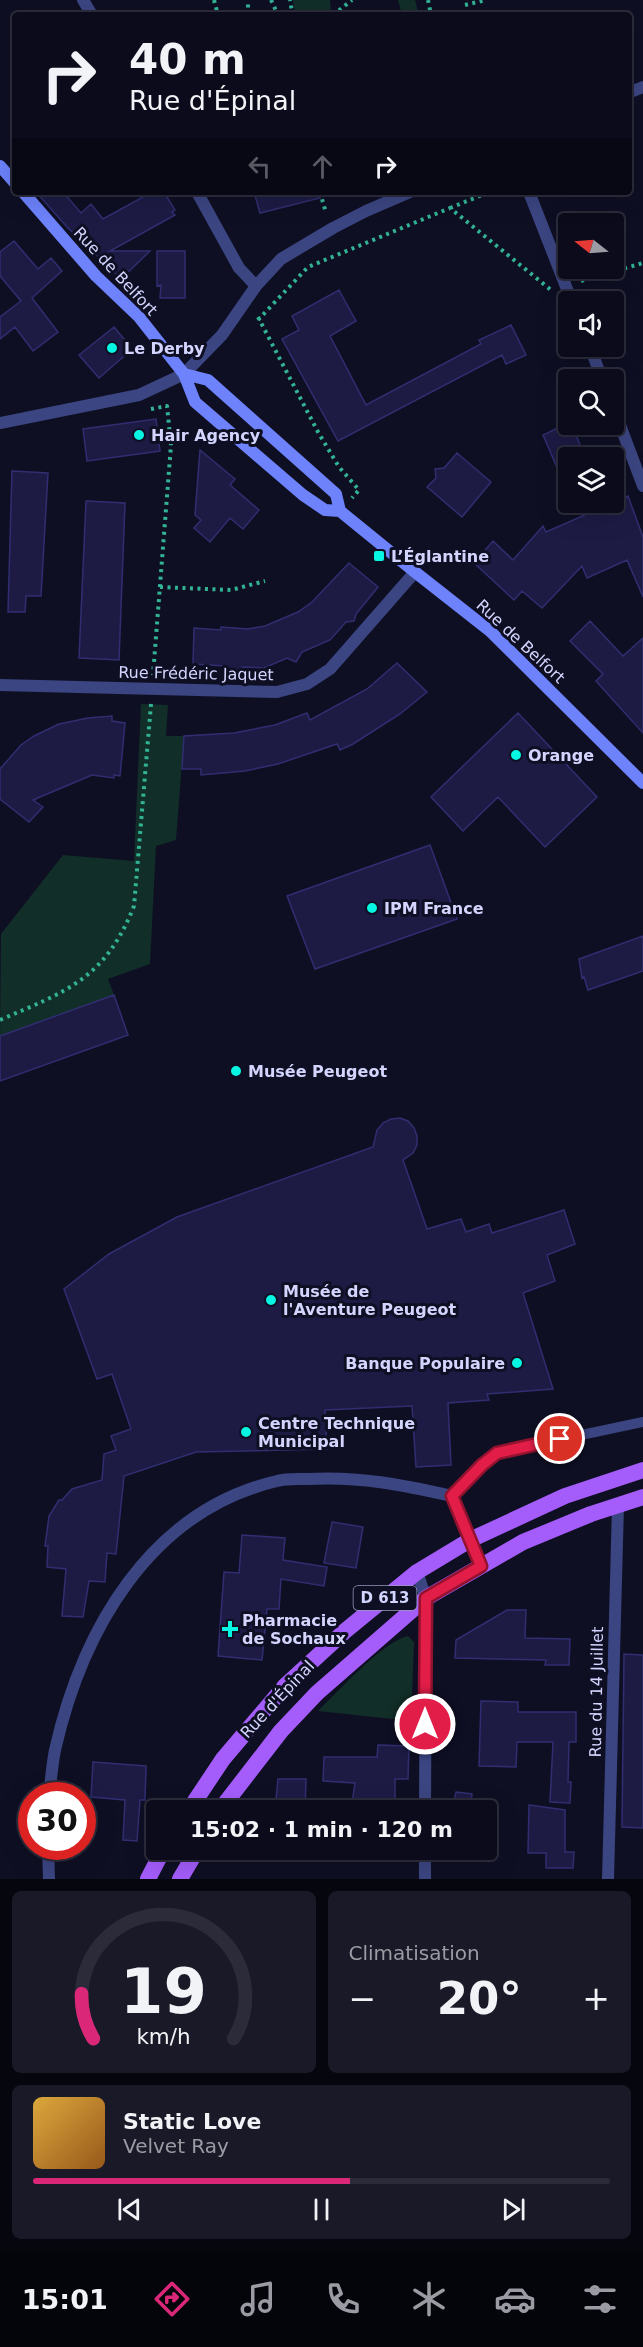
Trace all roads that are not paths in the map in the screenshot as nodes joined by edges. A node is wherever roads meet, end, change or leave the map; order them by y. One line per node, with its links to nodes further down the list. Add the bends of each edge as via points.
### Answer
1 (0, 166): 2 (main road)
2 (12, 180)
3 (25, 195): 9 (main road, Rue de Belfort, via 96,276 139,317)
4 (198, 195): 7 (street, via 239,268)
5 (403, 195): 7 (street, via 333,228 281,259)
6 (530, 195): 8 (street)
7 (256, 286): 9 (street, via 222,335)
8 (568, 291)
9 (184, 374): 10 (street, via 139,396); 13 (main road, via 208,380 336,494); 13 (main road, Rue de Belfort, via 195,402 303,495 325,510)
10 (0, 423)
11 (624, 435): 12 (street)
12 (643, 486)
13 (340, 511): 14 (main road, Rue de Belfort)
14 (415, 572): 15 (street, Rue Frédéric Jaquet, via 330,669 307,684 277,692); 16 (main road, Rue de Belfort, via 490,631)
15 (0, 686)
16 (643, 783)
17 (643, 1422): 19 (lane, via 497,1453)
18 (643, 1470): 22 (main road, Rue d'Épinal / D 613, via 565,1496)
19 (452, 1496): 22 (street); 26 (street, via 388,1482 336,1477 279,1480 243,1491 196,1517 161,1542 107,1612 74,1685 55,1751)
20 (643, 1497): 21 (main road, Rue d'Épinal / D 613)
21 (618, 1505): 23 (main road, Rue d'Épinal / D 613, via 523,1542); 38 (street, Rue du 14 Juillet)
22 (470, 1540): 23 (street); 24 (main road, Rue d'Épinal / D 613)
23 (481, 1566): 25 (main road, Rue d'Épinal / D 613)
24 (417, 1572): 25 (street); 27 (main road, Rue d'Épinal / D 613, via 285,1686 223,1759)
25 (426, 1598): 28 (main road, Rue d'Épinal / D 613, via 317,1693 281,1731); 29 (street)
26 (52, 1782)
27 (196, 1800)
28 (227, 1800)
29 (425, 1800)
30 (48, 1860): 34 (street)
31 (158, 1860): 35 (main road)
32 (191, 1860): 36 (main road)
33 (424, 1860): 37 (street)
34 (49, 1879)
35 (148, 1879)
36 (180, 1879)
37 (425, 1879)
38 (608, 1879)

